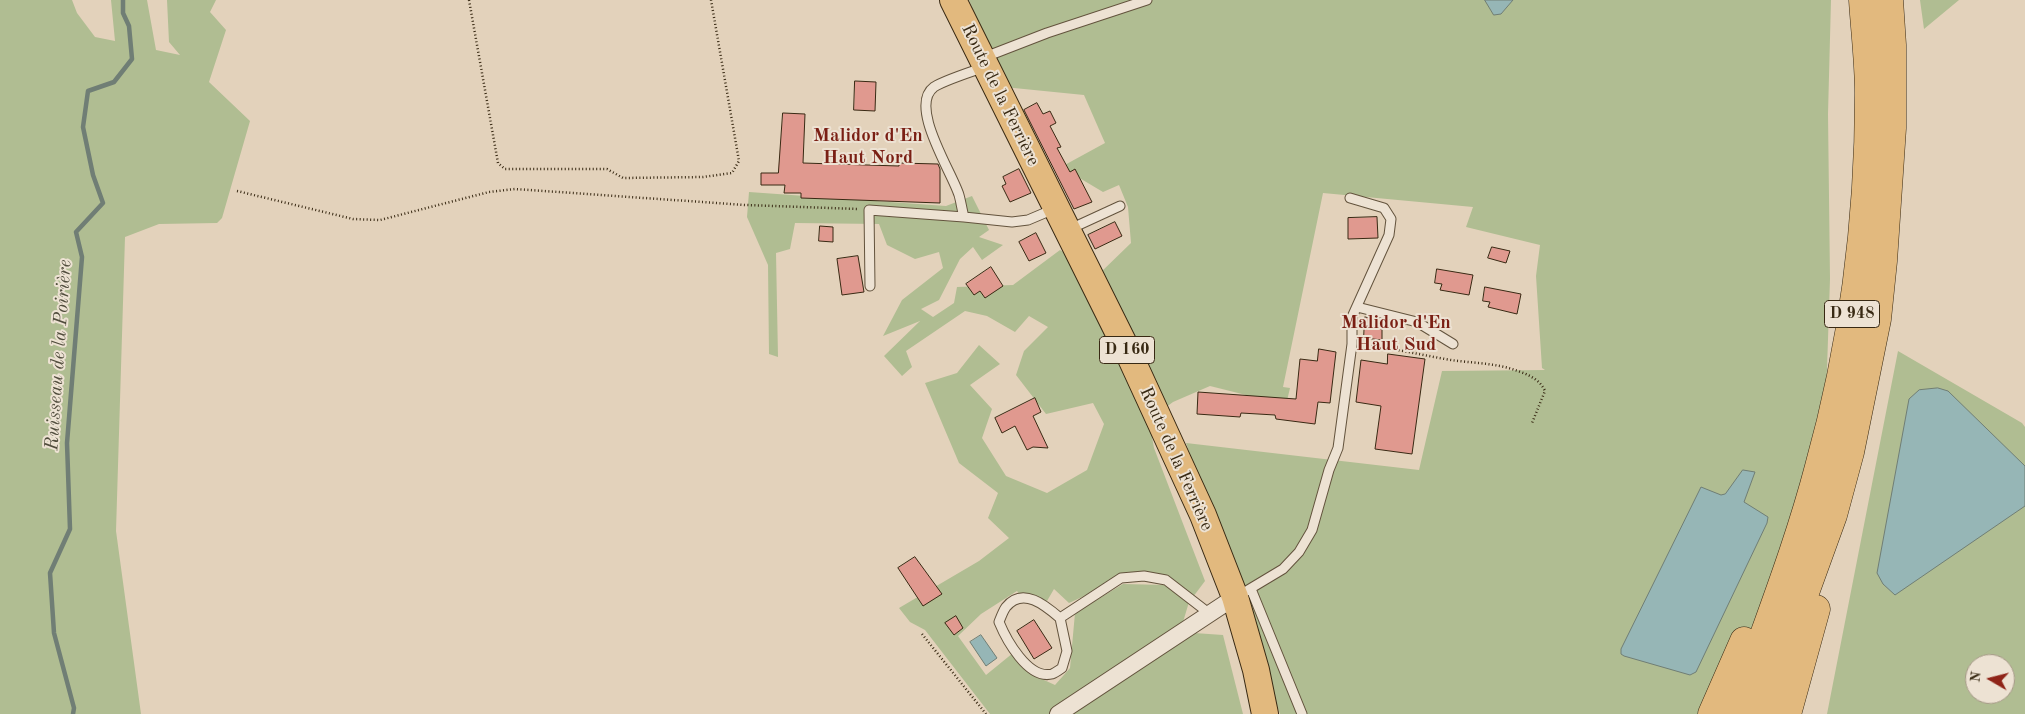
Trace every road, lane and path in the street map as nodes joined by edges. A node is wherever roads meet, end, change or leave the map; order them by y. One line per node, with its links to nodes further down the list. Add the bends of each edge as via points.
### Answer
1 (469, 0): 2 (path, via 498,163 505,169 607,169 623,178 703,177 732,172 740,162)
2 (711, 0)
3 (953, 0): 7 (main road, Route de la Ferrière / D 160)
4 (1147, 0): 7 (lane, via 1047,33)
5 (1863, 0): 20 (highway, D 948, via 1869,95 1860,263 1841,377 1819,468)
6 (1889, 0): 19 (highway, D 948, via 1892,128 1883,261 1876,319 1850,452)
7 (984, 62): 12 (lane, via 934,87 927,97 926,110 932,135 958,194); 13 (main road, Route de la Ferrière / D 160)
8 (237, 191): 11 (path, via 353,219 380,220 489,192 516,189)
9 (1350, 198): 15 (lane, via 1384,208 1390,219 1389,235)
10 (1120, 206): 13 (lane)
11 (869, 210): 12 (lane); 14 (lane)
12 (964, 217): 13 (lane, via 1012,222)
13 (1062, 219): 21 (main road, Route de la Ferrière / D 160)
14 (870, 286)
15 (1357, 307): 16 (lane, via 1352,317); 17 (lane, via 1417,322)
16 (1352, 344): 18 (path, via 1513,369 1530,376 1542,384 1545,391); 21 (lane, via 1338,448 1312,530 1299,552 1283,569)
17 (1453, 344)
18 (1532, 423)
19 (1833, 516): 31 (highway, D 948); 32 (highway, D 948, via 1822,590)
20 (1793, 550): 29 (highway, D 948, via 1771,578); 30 (highway, D 948)
21 (1243, 593): 22 (street); 27 (main road, Route de la Ferrière / D 160); 28 (lane)
22 (1210, 614): 23 (lane, via 1166,580 1144,576 1121,578); 26 (street)
23 (1060, 618): 23 (lane, via 1067,651 1062,668 1050,674 1040,673 1024,663 999,622 1005,607 1015,600 1030,598 1043,603)
24 (922, 634): 25 (path)
25 (986, 714)
26 (1058, 714)
27 (1266, 714)
28 (1302, 714)
29 (1712, 714)
30 (1736, 714)
31 (1761, 714)
32 (1788, 714)

